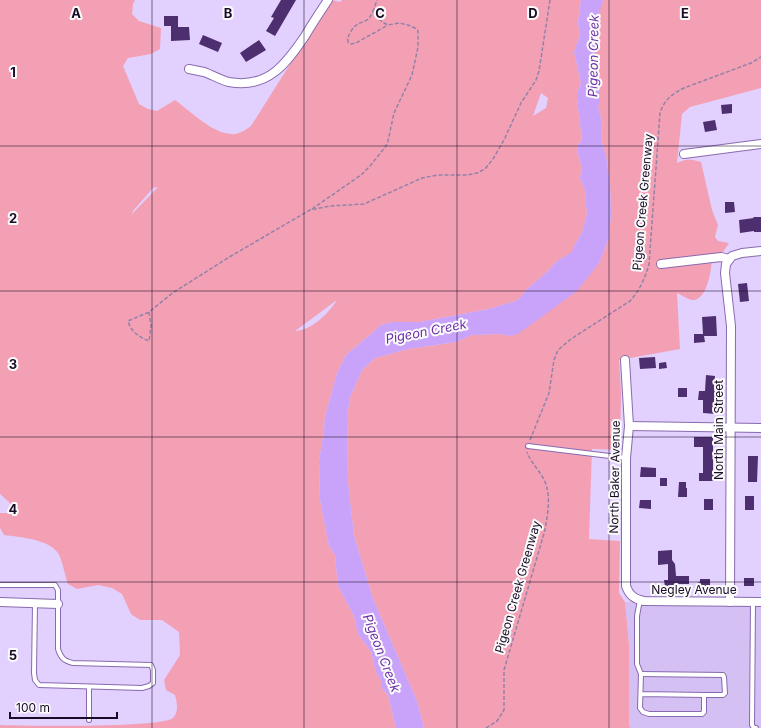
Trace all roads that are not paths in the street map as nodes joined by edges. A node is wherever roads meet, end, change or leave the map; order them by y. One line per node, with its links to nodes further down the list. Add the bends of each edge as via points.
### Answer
1 (328, 0): 2 (street, via 288,60 271,76 234,83)
2 (189, 69)
3 (761, 144): 4 (street)
4 (684, 154)
5 (761, 251): 6 (street, via 734,255)
6 (729, 259): 7 (street, via 721,257); 10 (street, North Main Street, via 725,274 731,326)
7 (661, 264)
8 (625, 360): 9 (street, North Baker Avenue)
9 (629, 426): 10 (street); 13 (street, North Baker Avenue)
10 (731, 426): 11 (street); 18 (street, North Main Street)
11 (761, 428)
12 (528, 446): 13 (lane)
13 (626, 458): 15 (street, North Baker Avenue, via 626,586)
14 (0, 585): 21 (lane, via 55,585 58,590)
15 (629, 594): 16 (street, Negley Avenue)
16 (640, 600): 18 (street, Negley Avenue); 22 (lane, via 637,616 637,664)
17 (0, 602): 20 (street)
18 (730, 602): 19 (street, Negley Avenue)
19 (757, 602): 27 (lane, via 752,725)
20 (36, 604): 21 (street); 23 (lane, via 35,680 39,685)
21 (58, 604): 23 (lane, via 58,649 60,657 65,661 151,665 153,670 153,683 142,688)
22 (641, 674): 24 (lane); 25 (lane, via 723,675 725,693)
23 (89, 687): 26 (lane)
24 (641, 694): 25 (lane); 25 (lane, via 640,708 649,714 702,714)
25 (704, 695)
26 (89, 720)
27 (756, 728)

